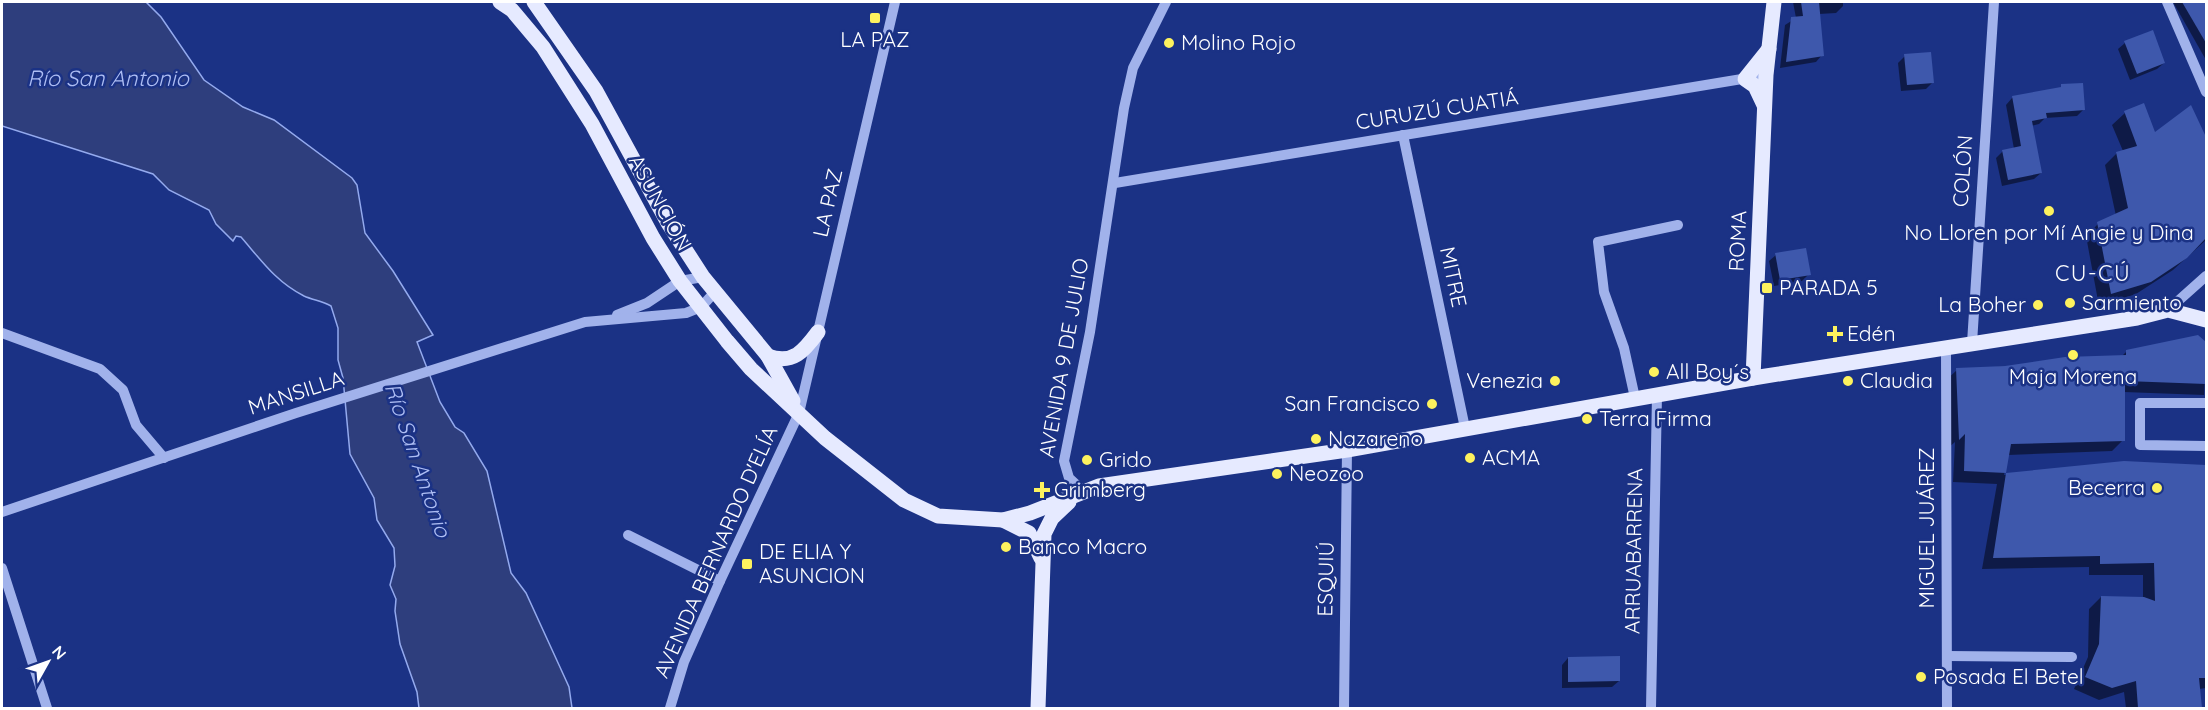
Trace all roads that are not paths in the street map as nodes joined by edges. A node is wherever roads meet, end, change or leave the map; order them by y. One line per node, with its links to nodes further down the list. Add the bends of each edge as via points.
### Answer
1 (500, 2): 18 (main road, ASUNCIÓN, via 526,26 577,100)
2 (534, 2): 17 (main road, ASUNCIÓN, via 596,91 656,203)
3 (895, 2): 24 (street, LA PAZ)
4 (1166, 2): 14 (street, AVENIDA 9 DE JULIO, via 1133,68)
5 (1774, 2): 8 (main road, ROMA)
6 (1994, 2): 26 (street, COLÓN)
7 (2167, 2): 11 (street)
8 (1769, 48): 9 (main road, ROMA); 10 (main road)
9 (1766, 75): 10 (street, CURUZÚ CUATIÁ); 12 (main road, ROMA)
10 (1745, 79): 12 (main road, via 1755,86); 13 (street, CURUZÚ CUATIÁ)
11 (2206, 92)
12 (1765, 106): 29 (main road, ROMA)
13 (1402, 135): 14 (street, CURUZÚ CUATIÁ); 34 (street, MITRE)
14 (1115, 183): 38 (street, AVENIDA 9 DE JULIO, via 1064,461 1069,478)
15 (1678, 225): 31 (street, via 1598,242 1604,292 1624,348)
16 (2206, 276): 21 (street)
17 (703, 277): 18 (street, MANSILLA); 19 (main road, ASUNCIÓN)
18 (680, 280): 20 (main road, ASUNCIÓN); 22 (street, MANSILLA, via 647,303)
19 (715, 292): 20 (street); 28 (main road, ASUNCIÓN)
20 (701, 307): 22 (street, MANSILLA, via 669,316); 33 (main road, ASUNCIÓN, via 751,369)
21 (2168, 310): 23 (main road); 26 (main road, ASUNCIÓN)
22 (606, 319): 37 (street, MANSILLA, via 585,322)
23 (2206, 320)
24 (818, 332): 28 (main road, via 795,357 786,360); 33 (street, LA PAZ)
25 (2, 333): 37 (street, via 100,369 123,390 136,425)
26 (1972, 343): 27 (main road, ASUNCIÓN)
27 (1946, 348): 29 (main road, ASUNCIÓN); 45 (street, MIGUEL JUÁREZ)
28 (768, 356): 33 (main road, ASUNCIÓN)
29 (1753, 378): 30 (main road, ASUNCIÓN)
30 (1657, 395): 31 (main road, ASUNCIÓN); 51 (street, ARRUABARRENA)
31 (1635, 398): 34 (main road, ASUNCIÓN)
32 (2206, 403): 35 (street, via 2140,402 2139,445)
33 (800, 413): 40 (main road, ASUNCIÓN, via 844,453 924,511 960,519); 44 (street, AVENIDA BERNARDO D'ELÍA)
34 (1465, 428): 36 (main road, ASUNCIÓN)
35 (2206, 446)
36 (1347, 450): 38 (main road, ASUNCIÓN); 50 (street, ESQUIÚ)
37 (164, 458): 39 (street, MANSILLA)
38 (1083, 491): 40 (main road, ASUNCIÓN); 42 (main road, via 1052,518 1044,534)
39 (2, 512)
40 (1003, 520): 42 (main road, ASUNCIÓN, via 1029,534)
41 (628, 535): 44 (street)
42 (1041, 558): 49 (main road)
43 (2, 568): 47 (street)
44 (720, 581): 48 (street, AVENIDA BERNARDO D'ELÍA, via 684,662)
45 (1947, 656): 46 (street); 52 (street, MIGUEL JUÁREZ)
46 (2072, 657)
47 (47, 708)
48 (670, 708)
49 (1038, 708)
50 (1344, 708)
51 (1651, 708)
52 (1947, 708)

